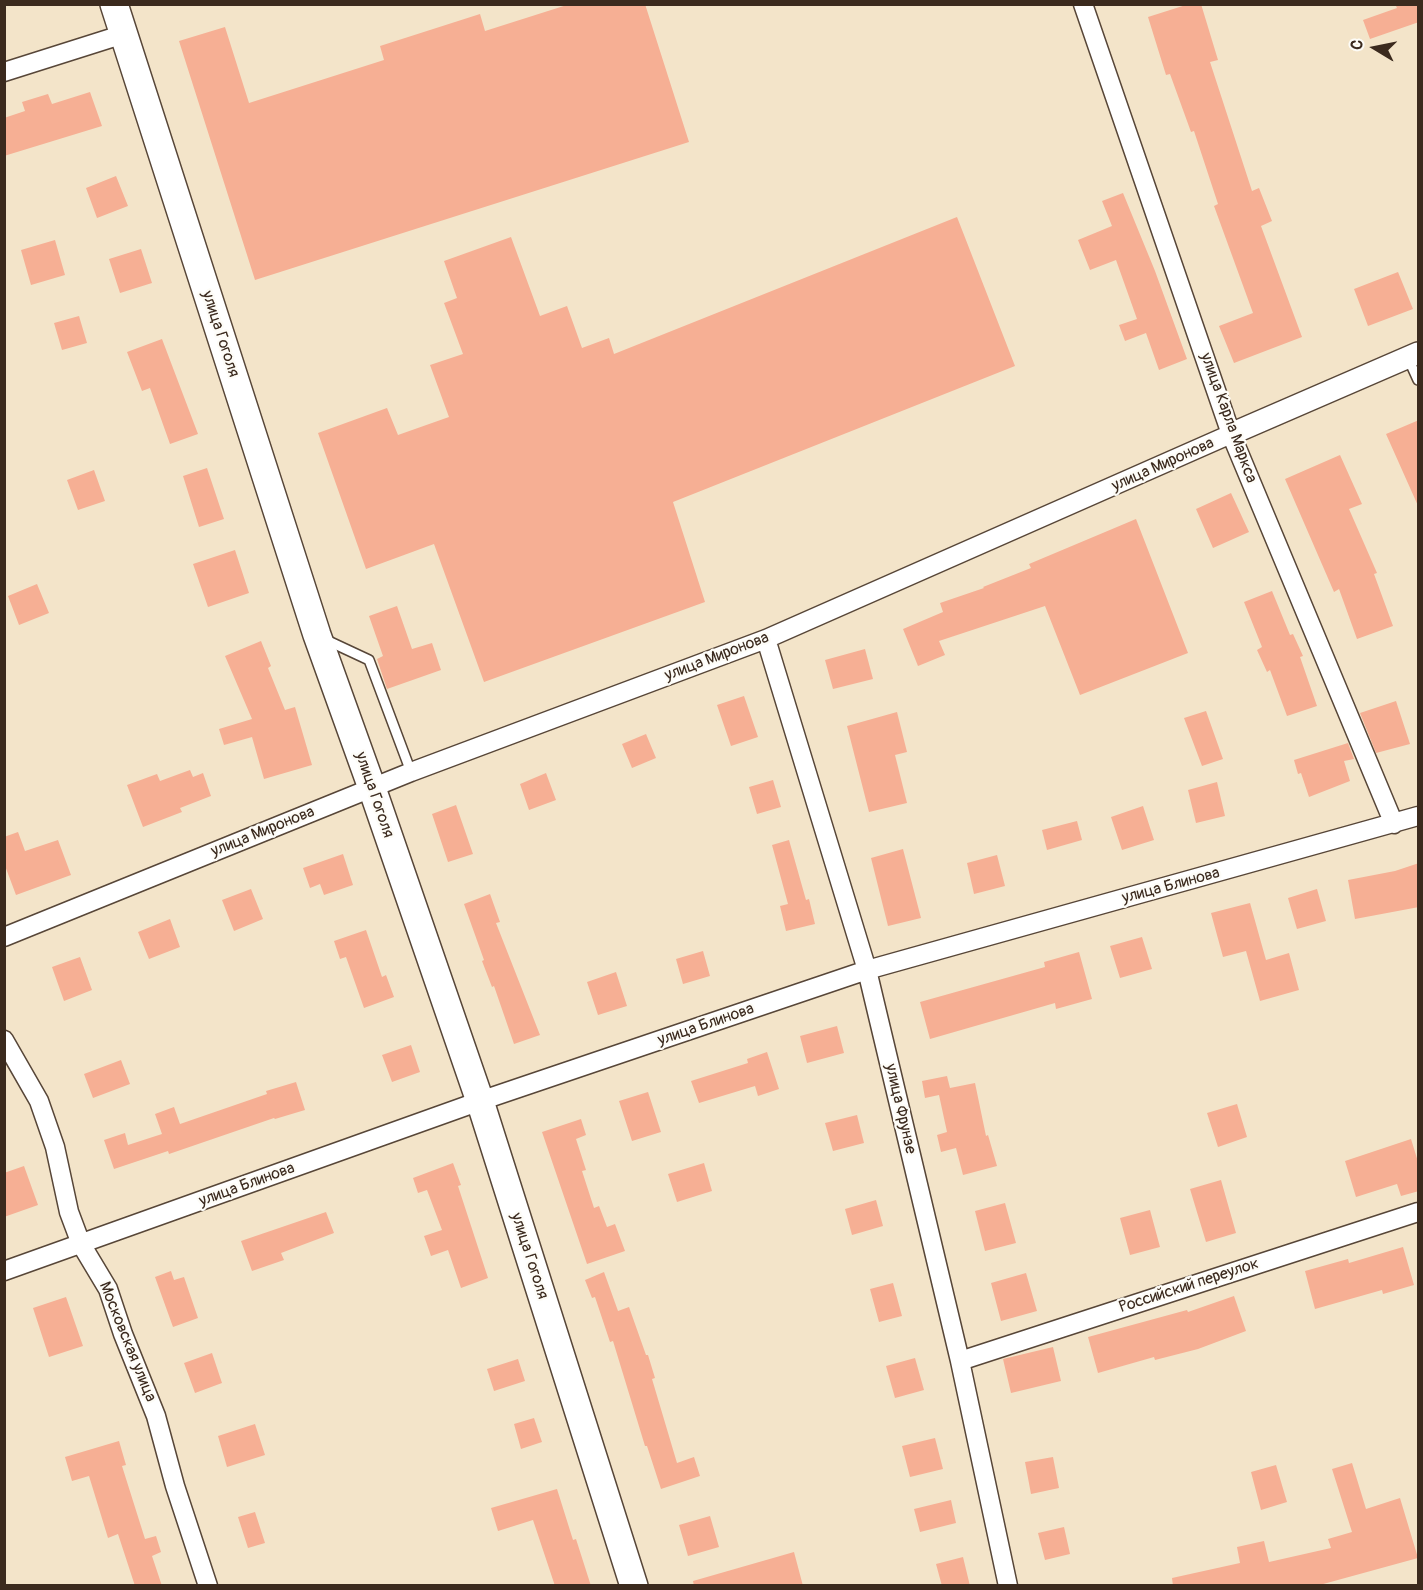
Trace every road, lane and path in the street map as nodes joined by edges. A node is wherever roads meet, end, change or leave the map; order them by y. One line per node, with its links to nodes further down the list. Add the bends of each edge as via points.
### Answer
1 (114, 4): 3 (main road, улица Гоголя)
2 (1083, 4): 7 (street, улица Карла Маркса)
3 (124, 34): 4 (street); 8 (main road, улица Гоголя)
4 (4, 72)
5 (1413, 355): 6 (lane); 7 (street, улица Миронова)
6 (1419, 380)
7 (1231, 434): 9 (street, улица Миронова); 13 (street, улица Карла Маркса)
8 (317, 635): 10 (lane, via 369,660); 11 (main road, улица Гоголя)
9 (766, 639): 10 (street, улица Миронова); 15 (street, улица Фрунзе)
10 (411, 772): 11 (street, улица Миронова)
11 (372, 788): 14 (street, улица Миронова); 17 (main road, улица Гоголя)
12 (1419, 816): 13 (street, улица Блинова)
13 (1394, 824): 15 (street, улица Блинова)
14 (4, 937)
15 (867, 970): 17 (street, улица Блинова); 21 (street, улица Фрунзе)
16 (4, 1040): 19 (street, Московская улица, via 39,1101)
17 (480, 1101): 19 (street, улица Блинова); 23 (main road, улица Гоголя)
18 (1419, 1212): 21 (street, Российский переулок)
19 (81, 1244): 20 (street, улица Блинова); 22 (street, Московская улица, via 108,1289 156,1416)
20 (4, 1271)
21 (960, 1361): 24 (street, улица Фрунзе)
22 (208, 1586)
23 (634, 1586)
24 (1008, 1586)

